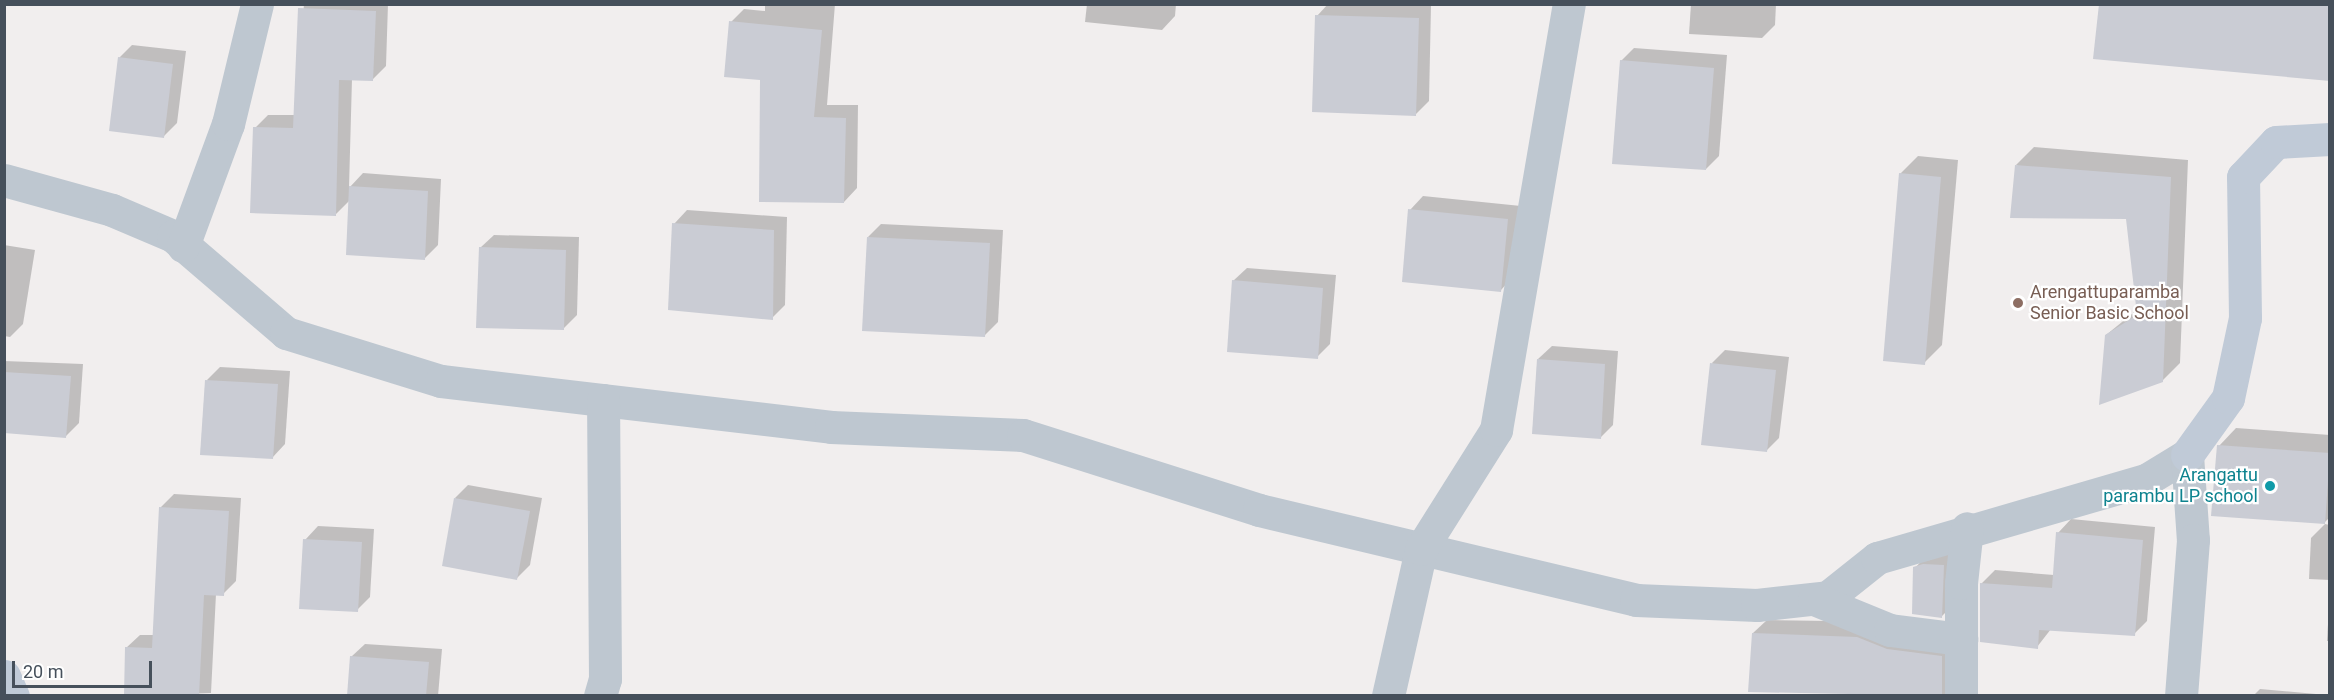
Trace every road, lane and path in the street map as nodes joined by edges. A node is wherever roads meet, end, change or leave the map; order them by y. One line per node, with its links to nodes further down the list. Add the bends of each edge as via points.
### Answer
1 (257, 4): 5 (street, via 228,124)
2 (1569, 4): 9 (street, via 1496,430)
3 (2330, 139): 7 (street, via 2276,142 2243,177 2245,318 2228,398)
4 (4, 180): 5 (street, via 112,210)
5 (183, 246): 6 (street, via 286,333 441,381)
6 (603, 400): 9 (street, via 831,427 1023,435 1259,510); 14 (street, via 605,679)
7 (2187, 455): 8 (street, via 2146,480); 17 (street, via 2193,540)
8 (1967, 528): 10 (street, via 1877,558 1828,597); 11 (street)
9 (1421, 549): 10 (street, via 1636,600 1757,606); 15 (street)
10 (1814, 599): 11 (street, via 1890,630)
11 (1961, 639): 16 (street)
12 (4, 676): 13 (street)
13 (13, 696)
14 (600, 696)
15 (1388, 696)
16 (1961, 696)
17 (2181, 696)

